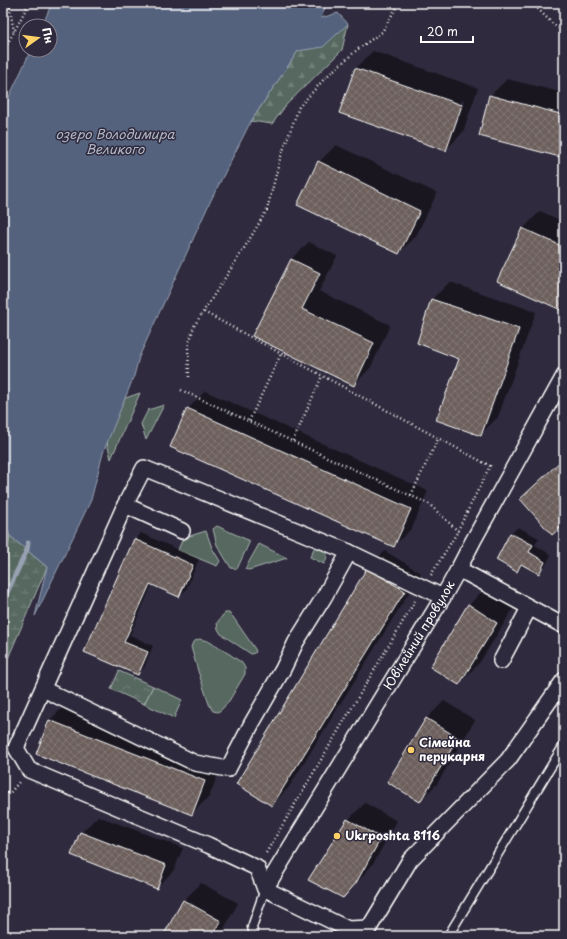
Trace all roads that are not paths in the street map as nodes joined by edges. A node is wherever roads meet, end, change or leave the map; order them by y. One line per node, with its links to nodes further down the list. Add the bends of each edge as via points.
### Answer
1 (564, 376): 5 (street, Ювілейний провулок)
2 (125, 505): 3 (street); 4 (street, via 144,468); 11 (street)
3 (182, 532)
4 (349, 552): 6 (street); 11 (street, via 296,642 228,769 196,763)
5 (458, 570): 6 (street, Ювілейний провулок); 7 (street)
6 (443, 597): 13 (street, Ювілейний провулок)
7 (529, 608): 8 (street); 9 (street)
8 (564, 626)
9 (501, 661)
10 (564, 680): 13 (street, via 508,760 410,860 369,928 348,929)
11 (43, 689): 13 (street, via 16,748 29,770 257,868)
12 (564, 745): 15 (lane)
13 (265, 888): 14 (lane, via 252,927)
14 (254, 936)
15 (448, 936)

